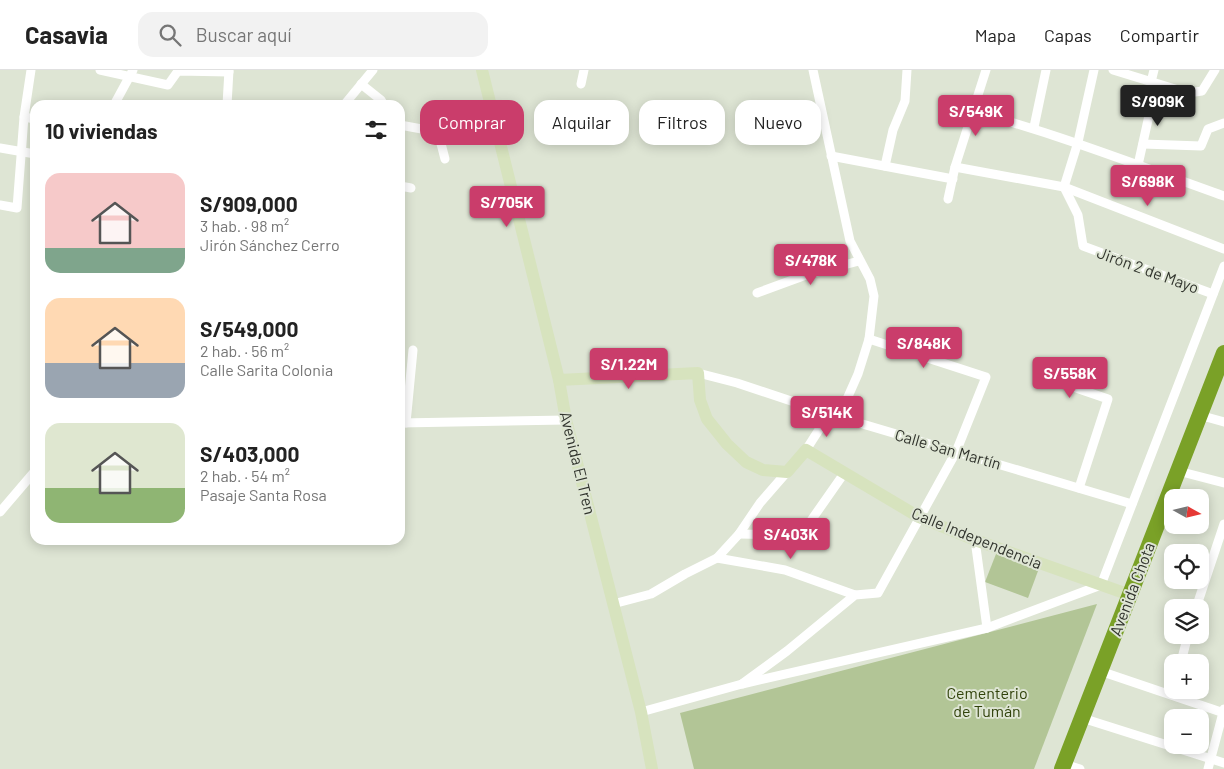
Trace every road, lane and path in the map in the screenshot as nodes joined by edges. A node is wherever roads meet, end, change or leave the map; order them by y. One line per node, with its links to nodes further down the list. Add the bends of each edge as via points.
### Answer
1 (31, 70): 24 (street)
2 (100, 70): 16 (street)
3 (373, 70): 18 (street)
4 (482, 70): 56 (main road, Avenida El Tren)
5 (578, 70): 6 (street, via 581,84)
6 (584, 70)
7 (814, 70): 34 (street)
8 (907, 70): 37 (street, via 905,100 893,130)
9 (986, 70): 23 (street)
10 (1046, 70): 28 (street)
11 (1094, 70): 29 (street)
12 (1113, 70): 17 (street)
13 (1154, 70): 17 (street)
14 (1215, 70): 17 (street, via 1202,91 1188,94)
15 (229, 71): 16 (street, via 178,71 168,85); 20 (street)
16 (132, 73): 19 (street)
17 (1153, 83): 30 (street)
18 (361, 84): 21 (street); 22 (street)
19 (117, 100)
20 (227, 100)
21 (348, 100)
22 (381, 100)
23 (972, 111): 28 (street); 38 (street)
24 (24, 117): 25 (street); 32 (street)
25 (30, 118)
26 (1224, 123): 30 (street, via 1208,130 1201,146)
27 (405, 126): 35 (street, via 438,132)
28 (1034, 127): 29 (street)
29 (1078, 142): 36 (street); 41 (street)
30 (1142, 144): 36 (street)
31 (0, 148): 32 (street)
32 (22, 151): 33 (street); 45 (street, via 17,208)
33 (30, 153)
34 (831, 156): 37 (street); 47 (street, via 850,240)
35 (445, 160)
36 (1138, 165): 43 (street)
37 (885, 166): 39 (street)
38 (955, 167): 39 (street); 41 (street)
39 (953, 179): 44 (street)
40 (405, 187): 42 (street)
41 (1064, 187): 46 (street); 50 (street, Jirón 2 de Mayo, via 1078,215 1083,246)
42 (411, 188)
43 (1224, 196)
44 (948, 199)
45 (0, 205)
46 (1224, 250)
47 (859, 260): 49 (street); 51 (street, via 870,279 874,296)
48 (1224, 266): 50 (street)
49 (757, 293)
50 (1213, 294): 72 (street)
51 (869, 339): 60 (street); 65 (street, via 986,377)
52 (414, 350): 57 (street)
53 (1224, 353): 59 (highway, Avenida Chota)
54 (698, 373): 56 (main road, Calle San Martín); 58 (street, Calle San Martín); 67 (main road, via 700,400 707,420 727,444 746,462 763,470)
55 (1041, 376): 71 (street, via 1108,399)
56 (558, 380): 61 (main road, Avenida El Tren)
57 (405, 410)
58 (829, 414): 60 (street, Calle San Martín); 64 (street)
59 (1199, 415): 62 (street); 66 (highway, Avenida Chota)
60 (839, 417): 65 (street, Calle San Martín)
61 (566, 420): 63 (street); 83 (main road, Avenida El Tren)
62 (1224, 422)
63 (405, 423)
64 (806, 450): 67 (main road); 68 (main road, Calle Independencia)
65 (956, 452): 71 (street, Calle San Martín); 74 (street)
66 (1178, 470): 70 (street); 81 (highway, Avenida Chota)
67 (787, 472): 76 (street)
68 (844, 472): 74 (main road, Calle Independencia); 76 (street, via 810,522 792,535)
69 (30, 477): 73 (street)
70 (1224, 483)
71 (1079, 488): 72 (street, Calle San Martín)
72 (1132, 504): 79 (street)
73 (0, 512)
74 (919, 517): 77 (main road, Calle Independencia); 80 (street, via 878,593)
75 (1224, 524): 82 (street)
76 (739, 534): 78 (street)
77 (976, 540): 79 (main road, Calle Independencia); 84 (street)
78 (717, 558): 80 (street, via 785,570); 83 (street, via 652,594)
79 (1101, 584): 81 (main road, Calle Independencia); 84 (street)
80 (855, 595): 86 (street)
81 (1130, 595): 85 (highway, Avenida Chota)
82 (1199, 599)
83 (613, 604): 90 (main road, Avenida El Tren)
84 (987, 628): 86 (street)
85 (1100, 671): 87 (street); 91 (highway, Avenida Chota)
86 (742, 684): 90 (street)
87 (1164, 690)
88 (1191, 699): 89 (street)
89 (1224, 711): 92 (street)
90 (641, 712): 95 (main road, Avenida El Tren)
91 (1082, 718): 92 (street); 94 (highway, Avenida Chota)
92 (1211, 759): 93 (street); 96 (street)
93 (1224, 763)
94 (1068, 767)
95 (652, 769)
96 (1208, 769)

